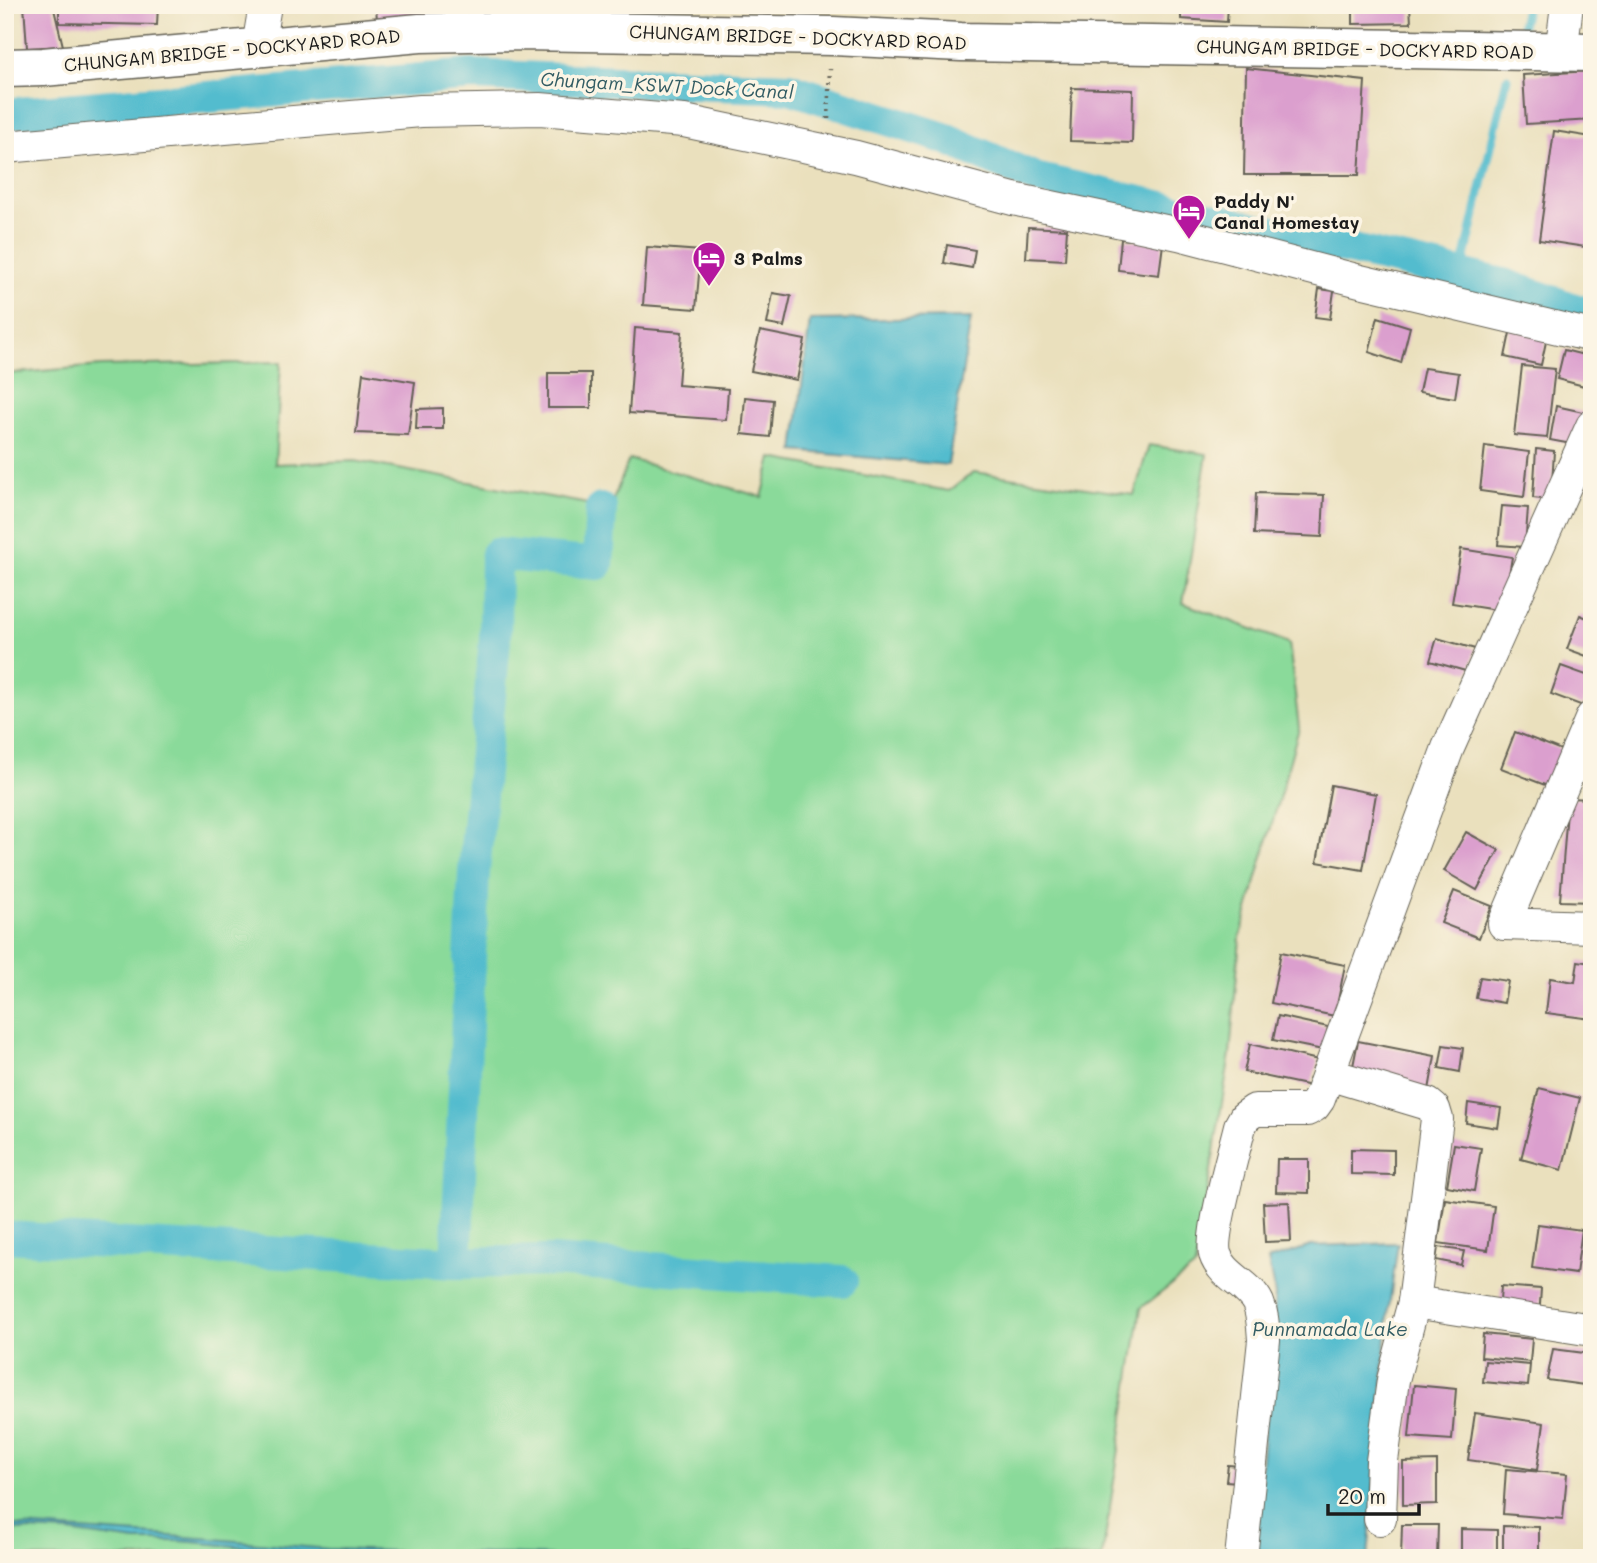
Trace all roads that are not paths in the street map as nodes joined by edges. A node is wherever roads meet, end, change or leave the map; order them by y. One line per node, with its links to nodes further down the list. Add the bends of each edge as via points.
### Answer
1 (265, 5): 3 (street)
2 (1567, 5): 4 (street)
3 (258, 47): 4 (main road, CHUNGAM BRIDGE - DOCKYARD ROAD, via 420,33 535,31); 5 (main road, CHUNGAM BRIDGE - DOCKYARD ROAD)
4 (1577, 52)
5 (5, 68)
6 (5, 147): 7 (street, via 421,111 540,109 684,121 856,157 1013,200 1179,234)
7 (1592, 336)
8 (1592, 426): 11 (street, via 1448,748)
9 (1592, 717): 10 (street, via 1504,924)
10 (1592, 927)
11 (1328, 1074): 12 (street, via 1434,1109 1437,1119); 15 (street, via 1319,1099 1307,1110 1255,1110 1245,1117 1216,1232 1215,1254 1225,1271 1257,1300 1264,1340)
12 (1414, 1302): 13 (street); 14 (street, via 1391,1393 1381,1461)
13 (1592, 1330)
14 (1381, 1519)
15 (1241, 1558)

